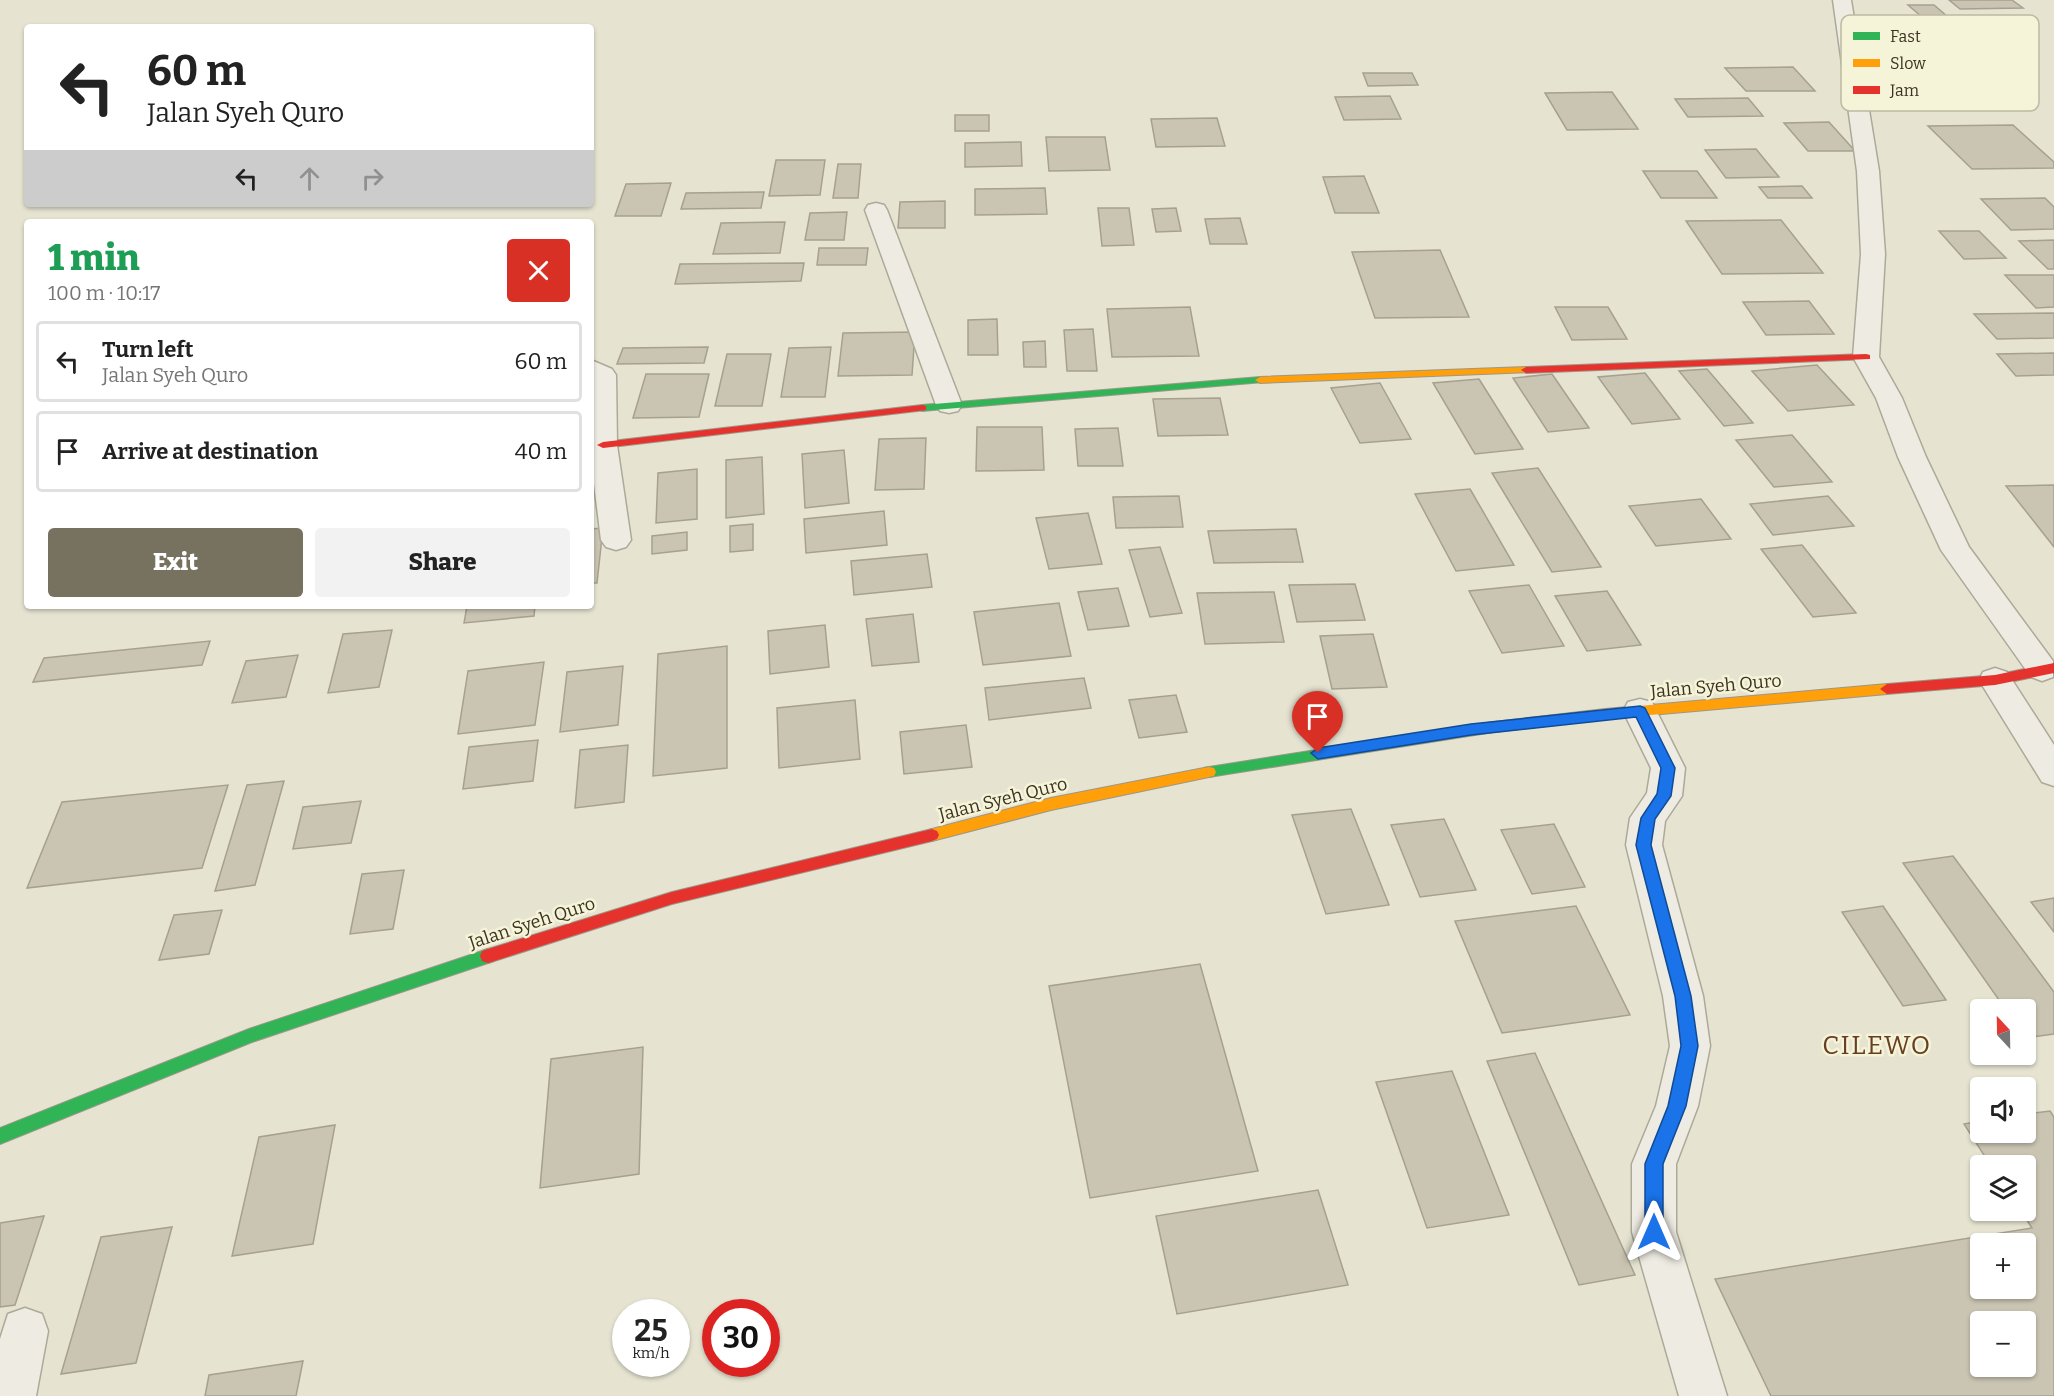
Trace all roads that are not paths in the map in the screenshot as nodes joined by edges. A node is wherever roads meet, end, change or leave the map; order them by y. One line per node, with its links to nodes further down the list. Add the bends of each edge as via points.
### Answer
1 (1842, 0): 2 (street)
2 (1844, 15)
3 (1859, 111): 5 (street, via 1868,171 1873,254)
4 (876, 210): 7 (street)
5 (1866, 357): 7 (main road, via 1215,382); 10 (street, via 1889,398 1956,550)
6 (594, 370): 8 (street, via 603,375)
7 (949, 405): 8 (main road)
8 (603, 445): 9 (street)
9 (616, 540)
10 (2048, 669): 11 (main road, Jalan Syeh Quro)
11 (1995, 680): 12 (main road, Jalan Syeh Quro); 13 (street)
12 (1640, 711): 14 (main road, Jalan Syeh Quro, via 1471,730 1252,763 1051,804 672,898 249,1036); 17 (street, via 1668,768 1664,796 1648,818 1644,845 1683,996 1690,1046 1677,1106 1654,1164 1654,1232)
13 (2054, 773)
14 (0, 1136)
15 (25, 1331): 16 (street)
16 (12, 1396)
17 (1703, 1396)

